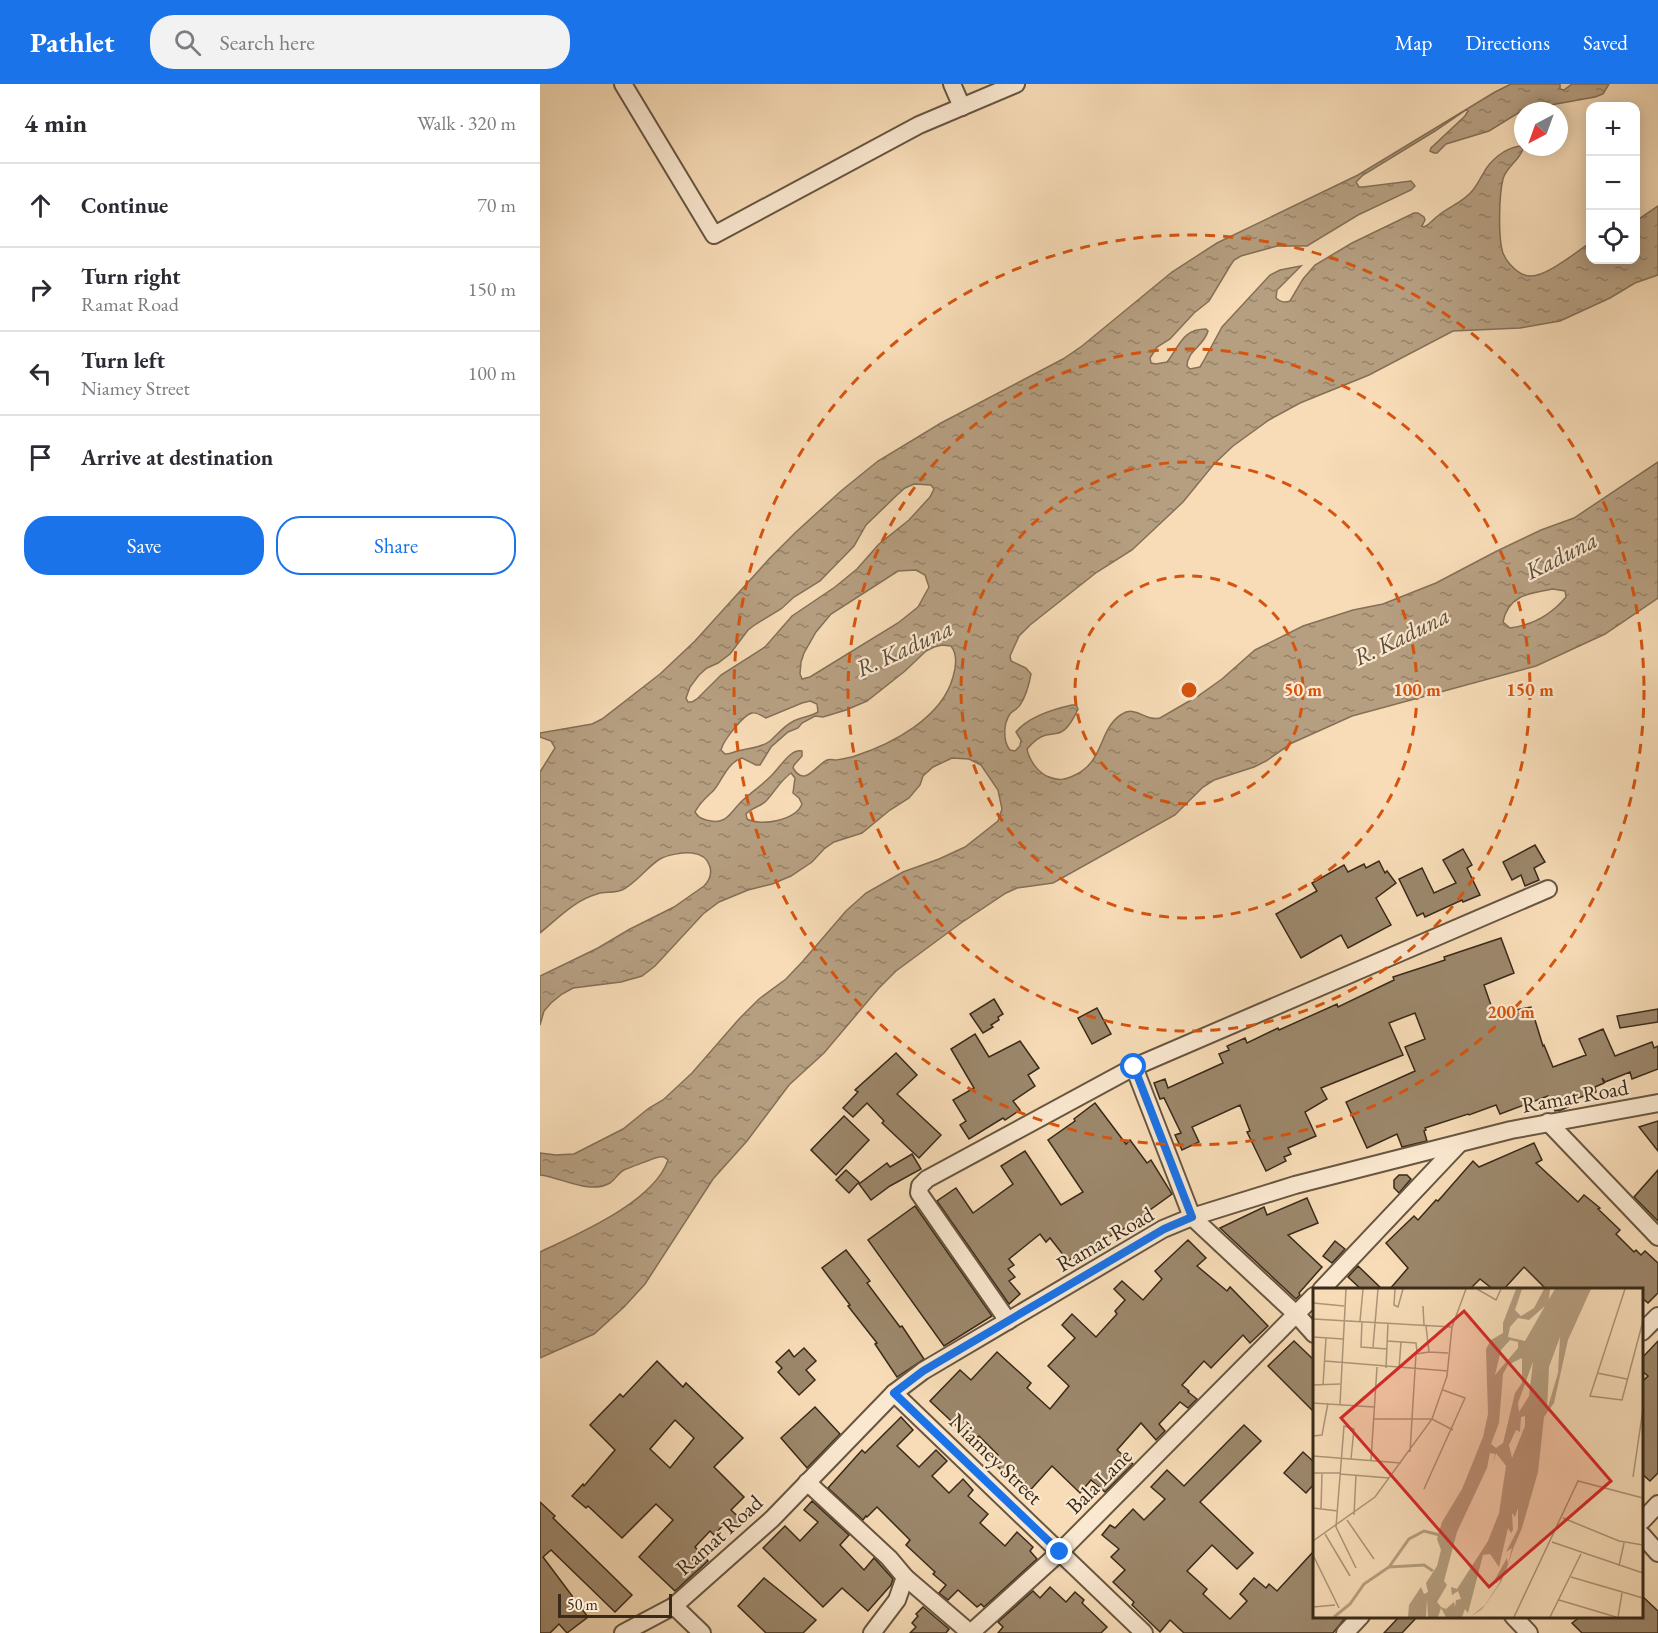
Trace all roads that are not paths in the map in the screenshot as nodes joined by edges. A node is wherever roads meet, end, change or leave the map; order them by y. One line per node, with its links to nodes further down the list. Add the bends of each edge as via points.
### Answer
1 (623, 84): 4 (street, via 714,235 919,125)
2 (952, 84): 4 (street)
3 (1016, 84): 4 (street)
4 (962, 107)
5 (1548, 889): 6 (street)
6 (1134, 1067): 10 (street); 16 (street, via 920,1186 919,1193)
7 (1658, 1103): 8 (street, Ramat Road)
8 (1548, 1122): 9 (street, Ramat Road); 11 (street)
9 (1460, 1143): 10 (street, Ramat Road, via 1295,1185); 12 (street)
10 (1192, 1217): 14 (street); 16 (street, Ramat Road, via 1164,1229)
11 (1658, 1237)
12 (1323, 1288)
13 (1313, 1297): 14 (street, Bala Lane)
14 (1297, 1315): 18 (street); 24 (street, Bala Lane)
15 (1658, 1316): 17 (street)
16 (1008, 1322): 19 (street, Ramat Road, via 923,1371)
17 (1643, 1330)
18 (1313, 1333)
19 (894, 1393): 20 (street, Ramat Road); 24 (street, Niamey Street)
20 (807, 1482): 26 (street, Bala Lane); 27 (street, Ramat Road, via 772,1519)
21 (1658, 1504): 22 (street)
22 (1643, 1519)
23 (1643, 1537): 25 (street)
24 (1060, 1552): 30 (street, Niamey Street); 31 (street, Bala Lane, via 980,1625)
25 (1658, 1552)
26 (905, 1577): 31 (street, Bala Lane); 34 (street, via 897,1600)
27 (674, 1606): 32 (street, Ramat Road); 33 (street)
28 (1360, 1618): 35 (street)
29 (1514, 1618): 36 (street)
30 (1137, 1631)
31 (967, 1632)
32 (623, 1633)
33 (702, 1633)
34 (872, 1633)
35 (1345, 1633)
36 (1529, 1633)

